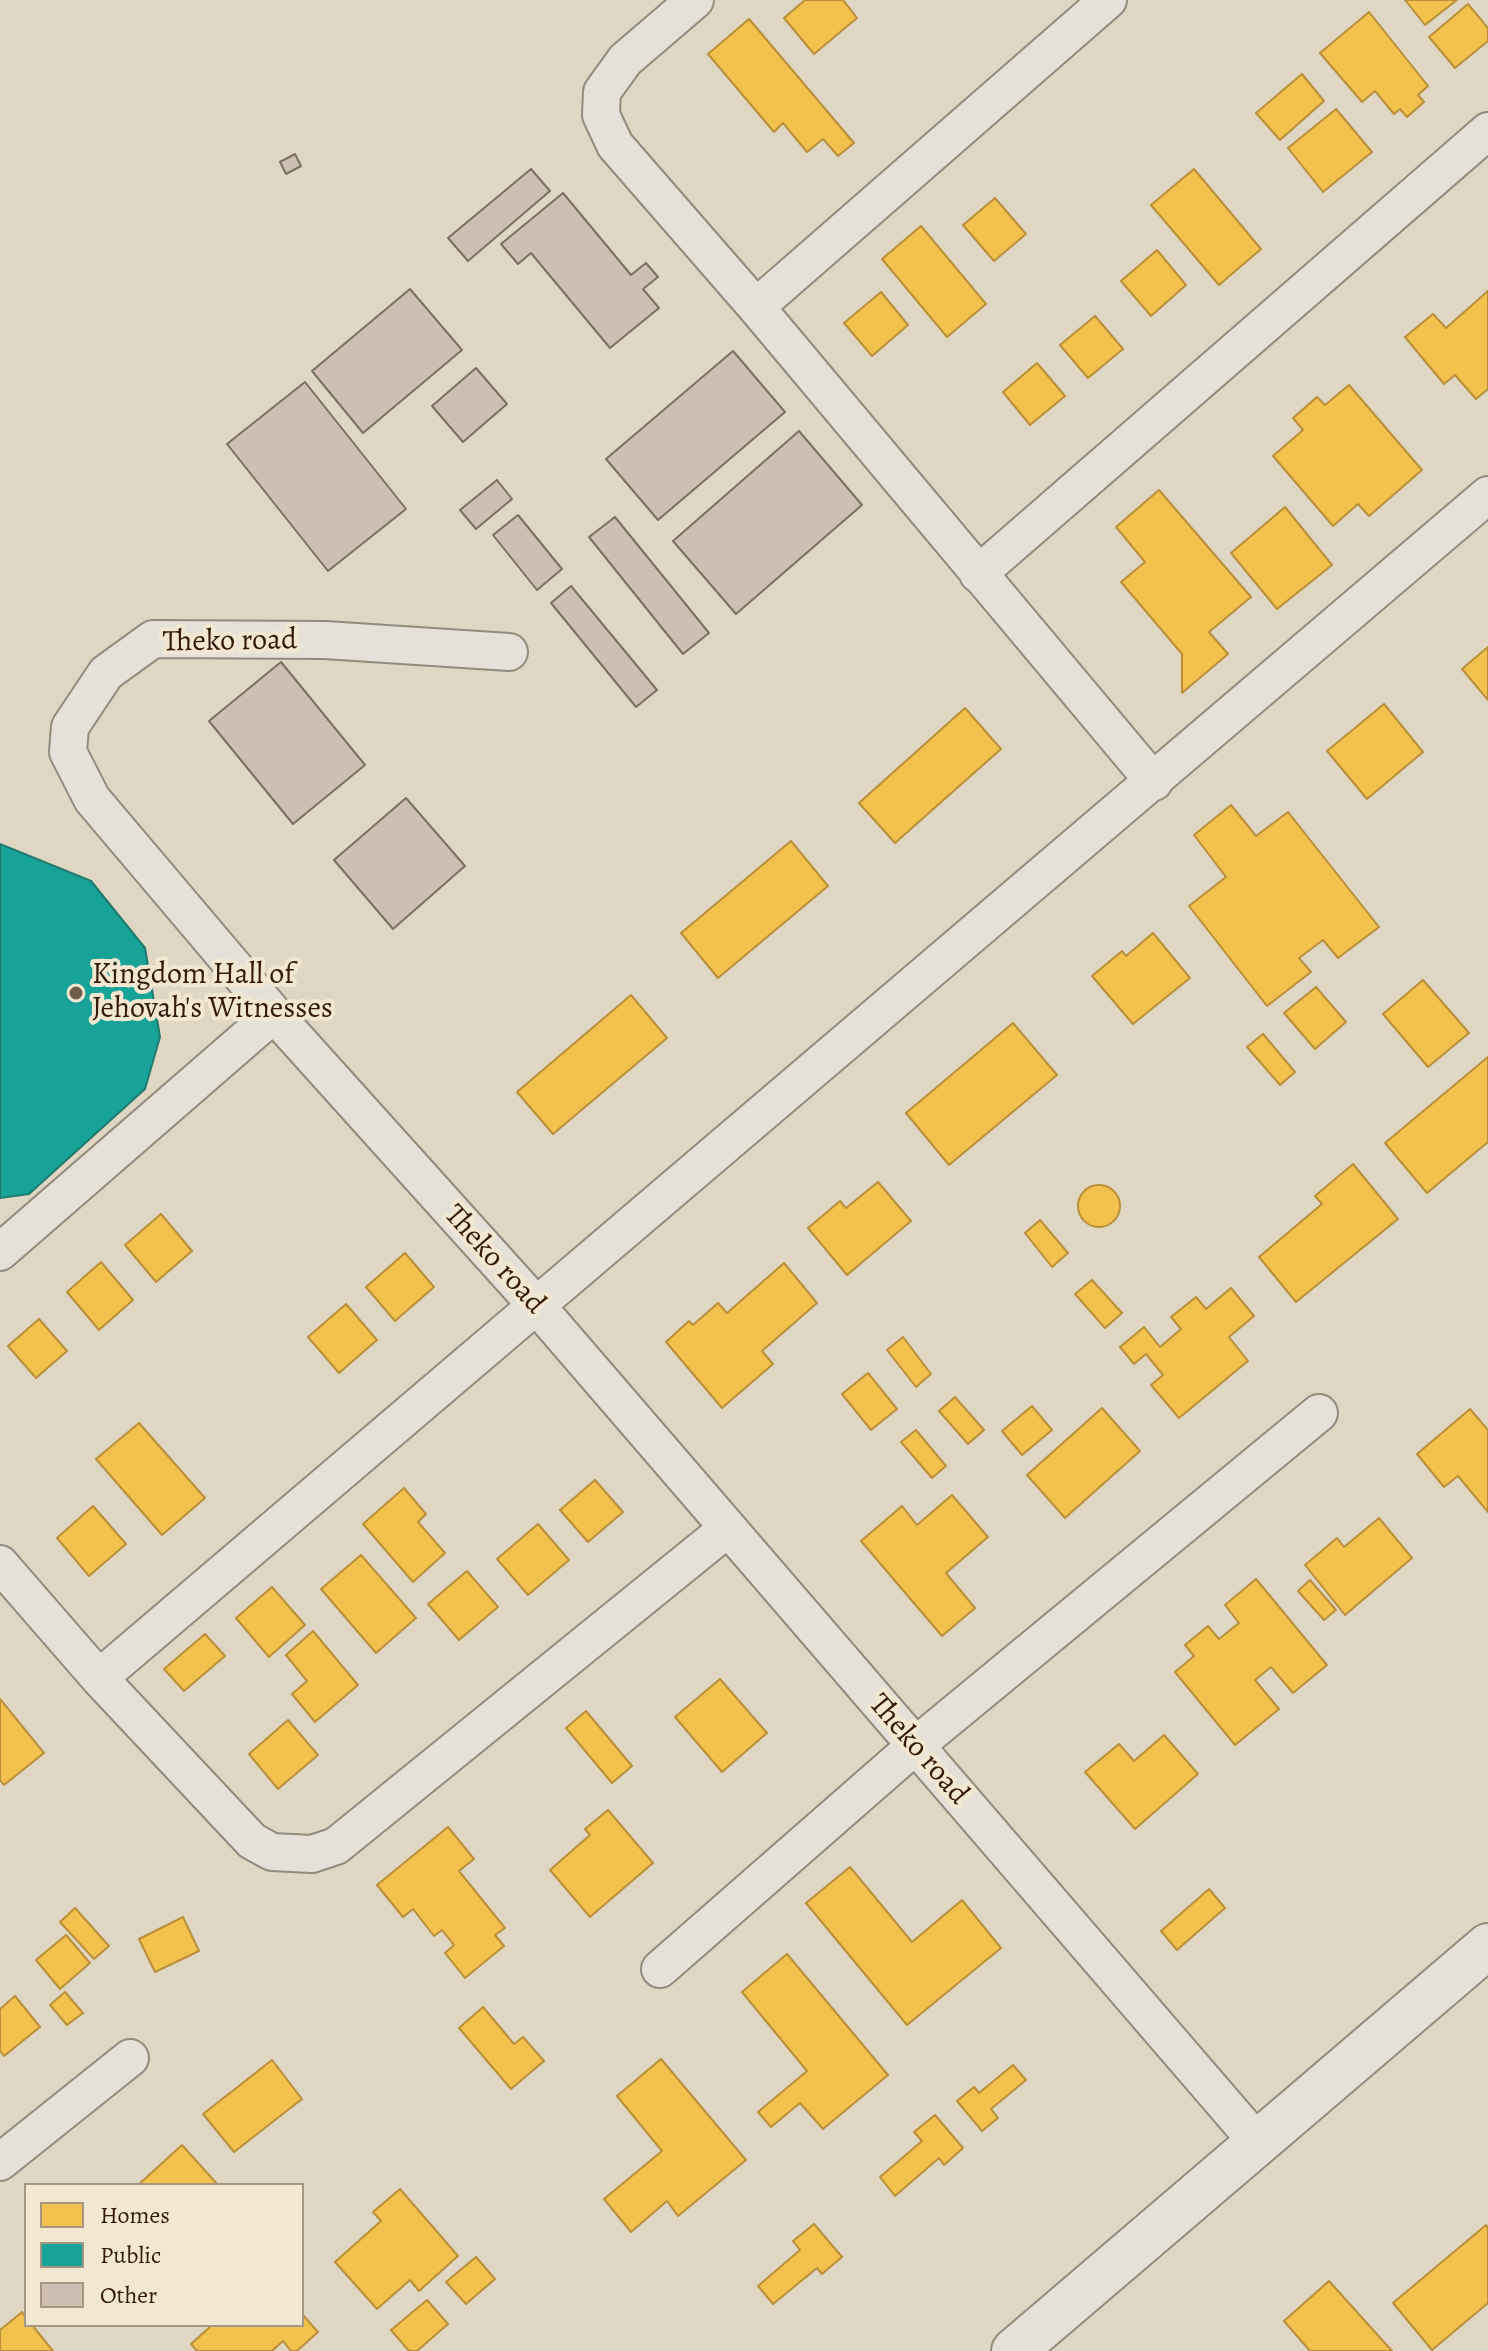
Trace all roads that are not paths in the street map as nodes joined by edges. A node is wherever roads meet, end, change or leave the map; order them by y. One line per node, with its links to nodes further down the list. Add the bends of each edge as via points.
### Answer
1 (695, 0): 4 (street, via 625,60 602,92 601,115 615,145)
2 (1108, 0): 4 (street)
3 (1488, 131): 6 (street)
4 (756, 307): 6 (street)
5 (1488, 495): 8 (street)
6 (978, 574): 8 (street)
7 (509, 652): 9 (street, Theko road, via 325,640 153,639 106,673 84,703 70,727 68,752 92,799)
8 (1154, 782): 11 (street)
9 (274, 1014): 10 (street); 11 (street, Theko road)
10 (0, 1252)
11 (536, 1305): 13 (street, Theko road); 15 (street)
12 (1319, 1413): 16 (street)
13 (727, 1529): 15 (street, via 336,1846 312,1854 272,1852 252,1841); 16 (street, Theko road)
14 (0, 1564): 15 (street)
15 (99, 1678)
16 (915, 1746): 18 (street); 20 (street, Theko road)
17 (1488, 1946): 20 (street)
18 (660, 1969)
19 (130, 2058): 21 (street)
20 (1258, 2143): 22 (street)
21 (0, 2162)
22 (1014, 2351)

